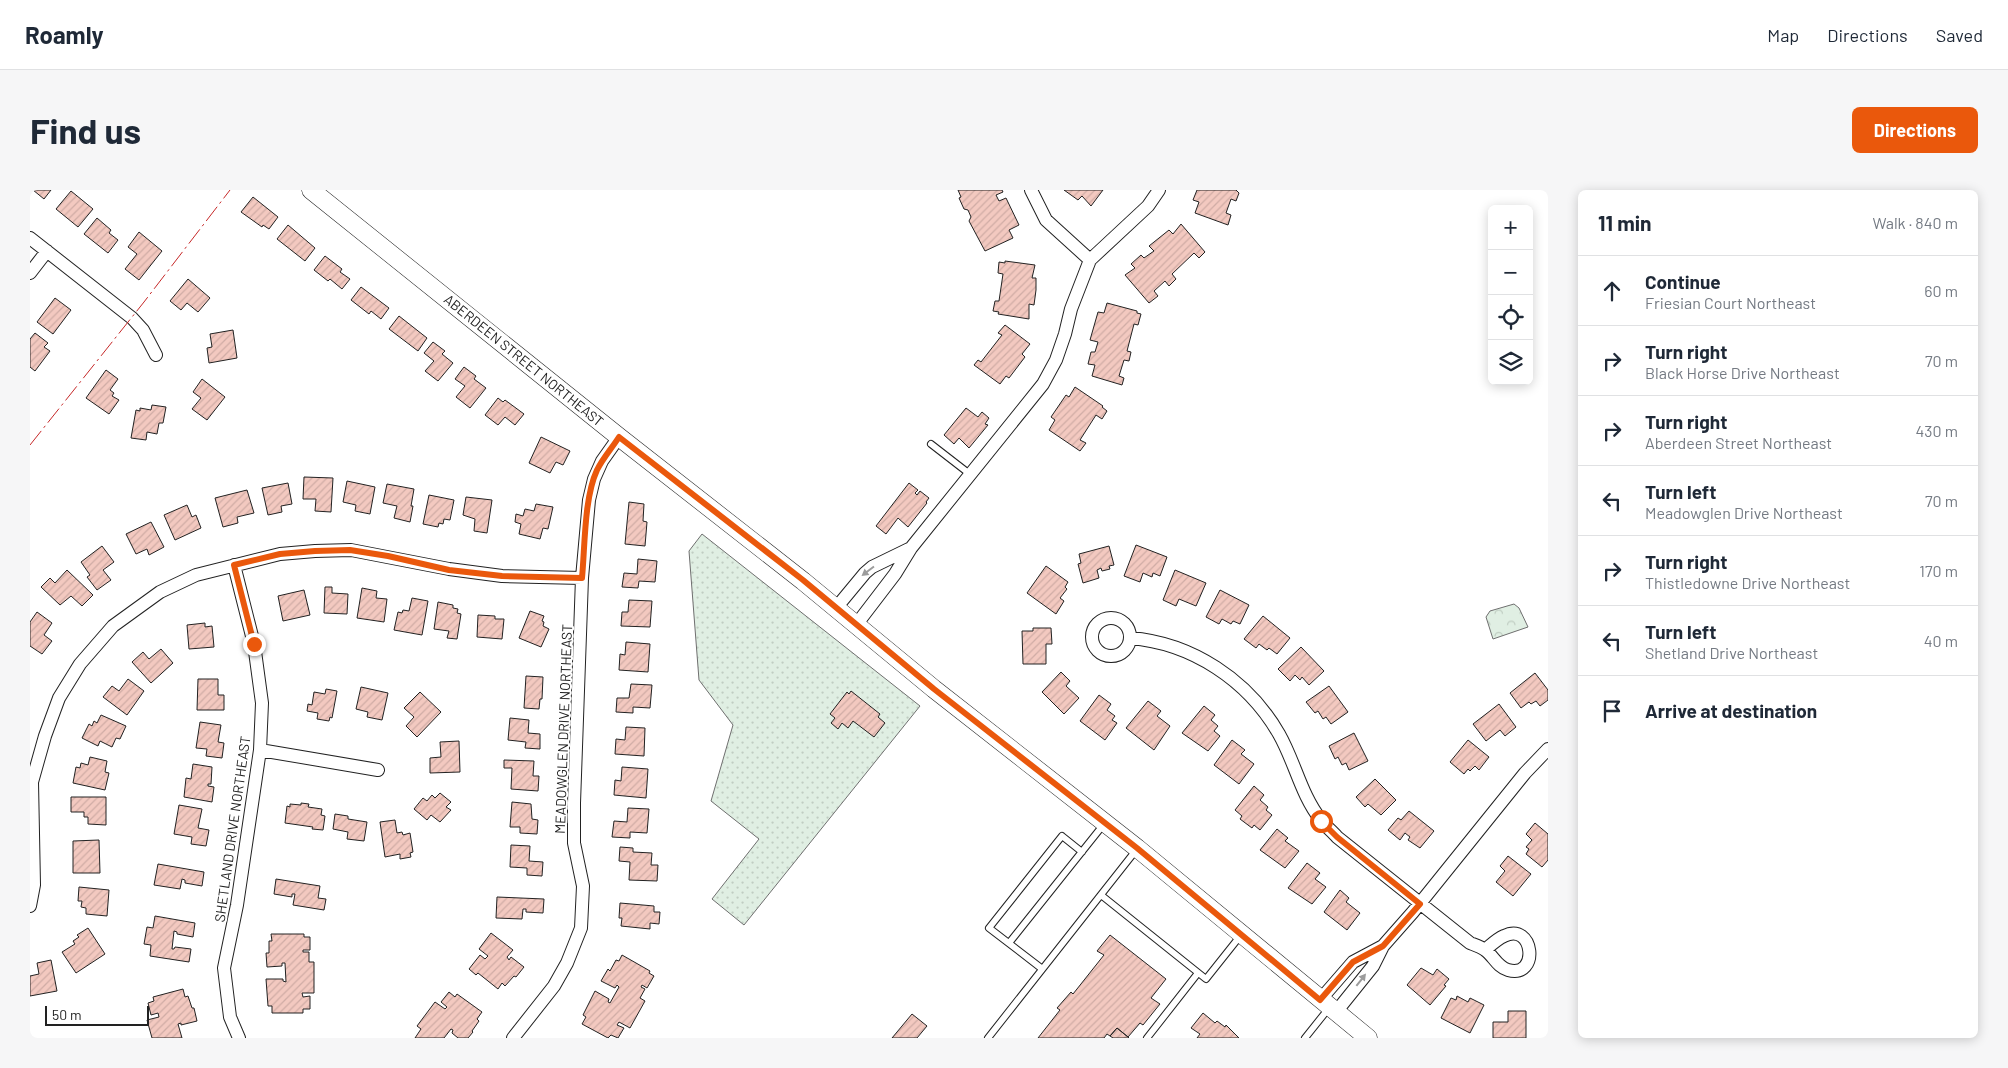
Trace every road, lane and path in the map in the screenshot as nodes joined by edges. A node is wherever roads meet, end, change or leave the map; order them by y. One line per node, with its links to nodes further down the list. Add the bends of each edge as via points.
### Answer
1 (312, 190): 9 (street, ABERDEEN STREET NORTHEAST)
2 (1031, 190): 6 (street, via 1046,220)
3 (1159, 190): 6 (street, via 1148,206)
4 (30, 238): 5 (street)
5 (47, 251): 7 (street); 8 (street, via 132,318 143,330)
6 (1090, 260): 11 (street, via 1071,308 1056,360 1037,392)
7 (30, 273)
8 (156, 355)
9 (619, 437): 14 (street, MEADOWGLEN DRIVE NORTHEAST, via 594,479); 15 (street, ABERDEEN STREET NORTHEAST)
10 (931, 444): 11 (lane)
11 (971, 475): 12 (street)
12 (911, 548): 15 (street, one-way to 15, via 864,573); 16 (street, via 896,574)
13 (234, 565): 14 (street, via 280,554 350,550 449,570 502,576); 19 (street, SHETLAND DRIVE NORTHEAST, via 258,668 262,703); 26 (street, via 196,575 160,592 113,626 80,664 59,698 32,782 34,885)
14 (582, 578): 35 (street, MEADOWGLEN DRIVE NORTHEAST, via 574,803 574,843 583,886 580,928 554,986)
15 (836, 608): 16 (street, ABERDEEN STREET NORTHEAST)
16 (856, 624): 21 (street, ABERDEEN STREET NORTHEAST)
17 (1130, 638): 25 (street, via 1151,640 1194,654 1230,677 1259,704 1279,735 1308,801 1321,821)
18 (1548, 749): 25 (street)
19 (260, 750): 20 (street); 34 (street, SHETLAND DRIVE NORTHEAST, via 237,905 224,968 230,1017)
20 (378, 770)
21 (1105, 824): 22 (street, ABERDEEN STREET NORTHEAST); 23 (lane)
22 (1137, 848): 24 (lane); 27 (street, ABERDEEN STREET NORTHEAST)
23 (1082, 852): 28 (lane); 28 (lane, via 1062,836 989,928)
24 (1100, 895): 31 (lane); 32 (lane)
25 (1420, 904): 29 (street); 30 (street, via 1470,944)
26 (30, 906)
27 (1242, 934): 32 (lane, via 1206,979); 33 (street, ABERDEEN STREET NORTHEAST)
28 (1009, 943): 31 (lane)
29 (1383, 946): 33 (street, one-way to 29, via 1373,966); 33 (street, via 1353,962)
30 (1485, 950)
31 (1041, 968): 36 (lane)
32 (1198, 973): 37 (lane)
33 (1328, 1006): 38 (lane); 39 (street, ABERDEEN STREET NORTHEAST)
34 (239, 1038)
35 (513, 1038)
36 (988, 1038)
37 (1148, 1038)
38 (1305, 1038)
39 (1368, 1038)

